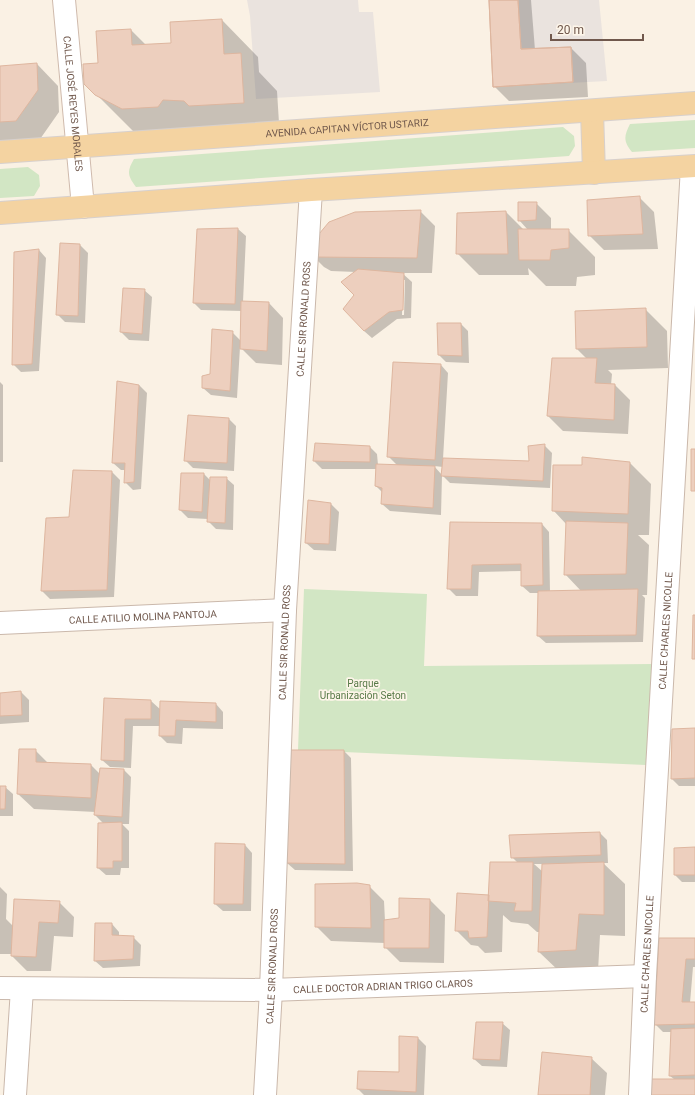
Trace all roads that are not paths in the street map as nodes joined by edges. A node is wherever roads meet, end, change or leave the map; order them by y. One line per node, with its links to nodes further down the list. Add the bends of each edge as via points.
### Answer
1 (64, 0): 4 (street, CALLE JOSÉ REYES MORALES)
2 (695, 103): 3 (main road, AVENIDA CAPITAN VÍCTOR USTARIZ)
3 (592, 110): 4 (main road, AVENIDA CAPITAN VÍCTOR USTARIZ); 7 (main road)
4 (78, 147): 5 (main road, AVENIDA CAPITAN VÍCTOR USTARIZ); 9 (street, CALLE JOSÉ REYES MORALES)
5 (0, 152)
6 (693, 167): 7 (main road); 13 (street, CALLE CHARLES NICOLLE)
7 (594, 173): 8 (main road)
8 (311, 190): 9 (main road); 11 (street, CALLE SIR RONALD ROSS)
9 (83, 207): 10 (main road)
10 (0, 213)
11 (285, 610): 12 (street, CALLE ATILIO MOLINA PANTOJA); 16 (street, CALLE SIR RONALD ROSS)
12 (0, 623)
13 (645, 976): 16 (street, CALLE DOCTOR ADRIAN TRIGO CLAROS); 19 (street, CALLE CHARLES NICOLLE)
14 (0, 988): 15 (street, CALLE DOCTOR ADRIAN TRIGO CLAROS)
15 (22, 989): 16 (street, CALLE DOCTOR ADRIAN TRIGO CLAROS); 17 (street)
16 (271, 990): 18 (street, CALLE SIR RONALD ROSS)
17 (15, 1095)
18 (265, 1095)
19 (640, 1095)

